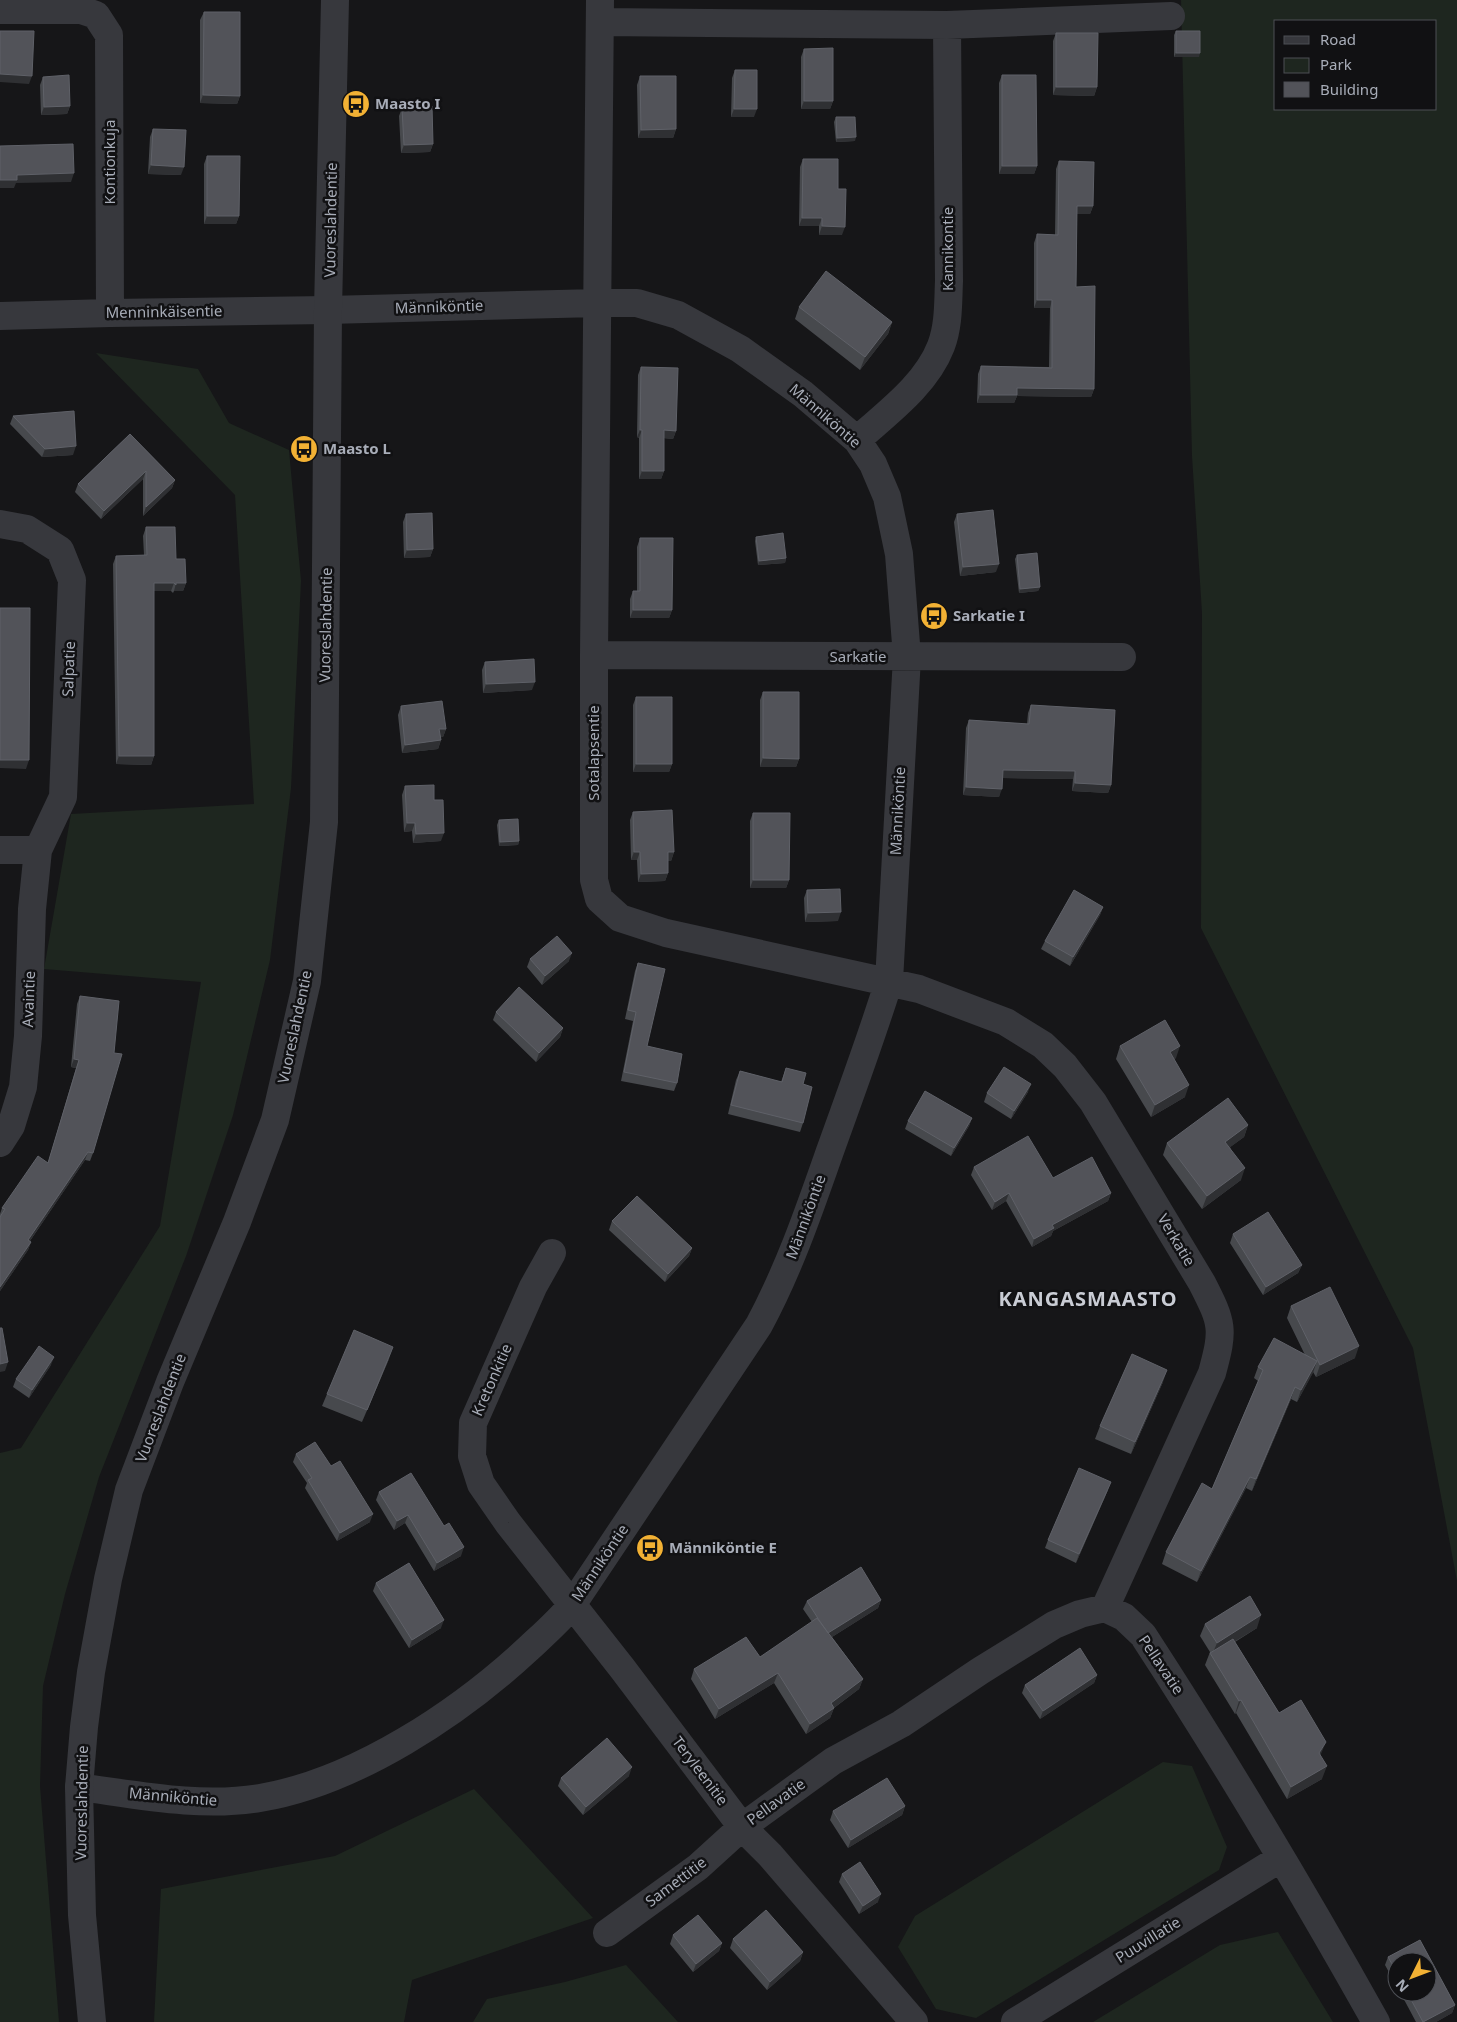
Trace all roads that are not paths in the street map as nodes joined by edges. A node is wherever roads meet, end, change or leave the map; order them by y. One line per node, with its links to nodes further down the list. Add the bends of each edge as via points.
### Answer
1 (335, 0): 7 (street, Vuoreslahdentie)
2 (0, 10): 8 (street, Kontionkuja, via 80,10 96,15 109,35)
3 (600, 11): 5 (street); 6 (street, Sotalapsentie)
4 (1171, 16): 5 (street)
5 (947, 25): 10 (street, Kannikontie, via 947,320 941,345 930,367 916,385)
6 (598, 303): 7 (street, Männiköntie); 10 (street, Männiköntie, via 637,303 678,315 740,349 803,394); 12 (street, Sotalapsentie)
7 (328, 310): 8 (street, Menninkäisentie); 22 (street, Vuoreslahdentie, via 324,822 307,981 276,1120 129,1490 108,1579 92,1672)
8 (110, 313): 9 (street, Menninkäisentie)
9 (0, 316)
10 (857, 440): 13 (street, Männiköntie, via 873,464 887,497 899,554)
11 (0, 524): 16 (street, Salpatie, via 27,529 60,550 72,580 63,797)
12 (594, 656): 13 (street, Sarkatie); 17 (street, Sotalapsentie, via 594,880 599,899 620,918 666,933)
13 (907, 657): 14 (street, Sarkatie); 17 (street, Männiköntie)
14 (1122, 657)
15 (0, 850): 16 (street)
16 (38, 850): 18 (street, Avaintie, via 23,1087 11,1126)
17 (889, 982): 20 (street, Männiköntie, via 778,1290 748,1341); 21 (street, Verkatie, via 919,989 1006,1022 1043,1045 1065,1066 1093,1102 1202,1283 1216,1312 1221,1330 1212,1373)
18 (0, 1143)
19 (552, 1253): 20 (street, Kretonkitie, via 533,1287 473,1423 472,1456 481,1484)
20 (572, 1605): 22 (street, Männiköntie, via 503,1672 468,1699 404,1741 356,1767 308,1786 260,1798 212,1802); 23 (street, Teryleenitie)
21 (1105, 1608): 23 (street, Pellavatie, via 1054,1625 902,1724 833,1761); 24 (street, Pellavatie, via 1124,1617 1142,1635)
22 (79, 1787): 26 (street, Vuoreslahdentie, via 82,1914)
23 (742, 1827): 25 (street, Samettitie, via 698,1867); 27 (street, Teryleenitie)
24 (1281, 1858): 28 (street, Puuvillatie); 29 (street, Pellavatie)
25 (608, 1933)
26 (92, 2022)
27 (914, 2022)
28 (1015, 2022)
29 (1376, 2022)

